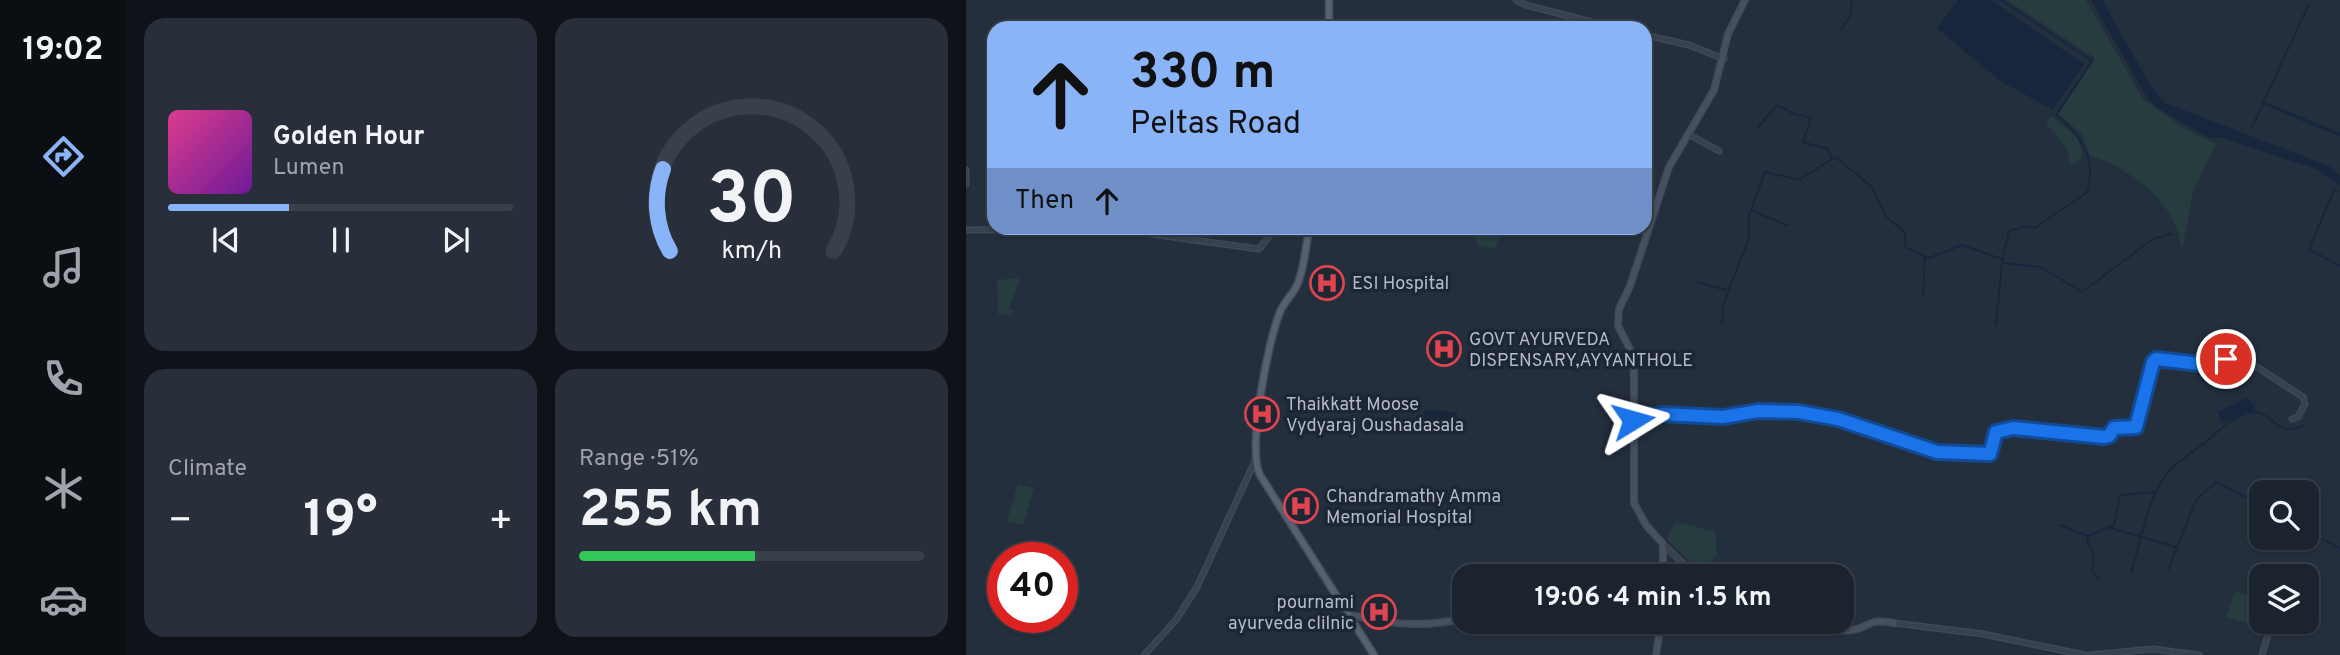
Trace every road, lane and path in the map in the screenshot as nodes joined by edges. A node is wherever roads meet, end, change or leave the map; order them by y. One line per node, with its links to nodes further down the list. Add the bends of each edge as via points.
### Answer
1 (1329, 0): 4 (main road)
2 (1516, 0): 5 (street)
3 (1745, 0): 7 (main road, via 1728,34)
4 (1329, 21)
5 (1588, 21)
6 (1652, 37): 7 (street)
7 (1724, 59): 8 (main road, via 1707,104)
8 (1687, 134): 9 (street); 12 (main road)
9 (1719, 151)
10 (966, 170): 11 (street)
11 (966, 184)
12 (1652, 221)
13 (966, 230): 14 (street)
14 (987, 230)
15 (1151, 235): 16 (street, via 1259,249)
16 (1270, 235)
17 (1308, 235): 21 (main road, via 1299,282 1280,312 1272,339 1256,416)
18 (1647, 235): 20 (main road, via 1619,309 1618,326 1634,356)
19 (2292, 419): 20 (street, via 2305,404 2303,397 2240,356 2210,365 2153,362 2136,427 2114,428 2107,437 2013,428 1996,432 1992,454 1946,453 1844,422 1781,412 1723,417 1661,414)
20 (1633, 420): 22 (main road, via 1634,503)
21 (1255, 461): 25 (main road); 31 (street, via 1192,596)
22 (1663, 544): 23 (main road); 24 (street)
23 (1663, 564)
24 (1684, 564)
25 (1348, 614): 26 (main road, via 1411,625); 32 (main road)
26 (1452, 620)
27 (1894, 623): 28 (main road, via 1872,620); 34 (street, via 1983,634)
28 (1854, 629)
29 (1659, 634): 33 (main road)
30 (2268, 634): 37 (street)
31 (1144, 655)
32 (1374, 655)
33 (1656, 655)
34 (2085, 655)
35 (2091, 655): 36 (street, via 2138,649)
36 (2199, 655)
37 (2262, 655)

